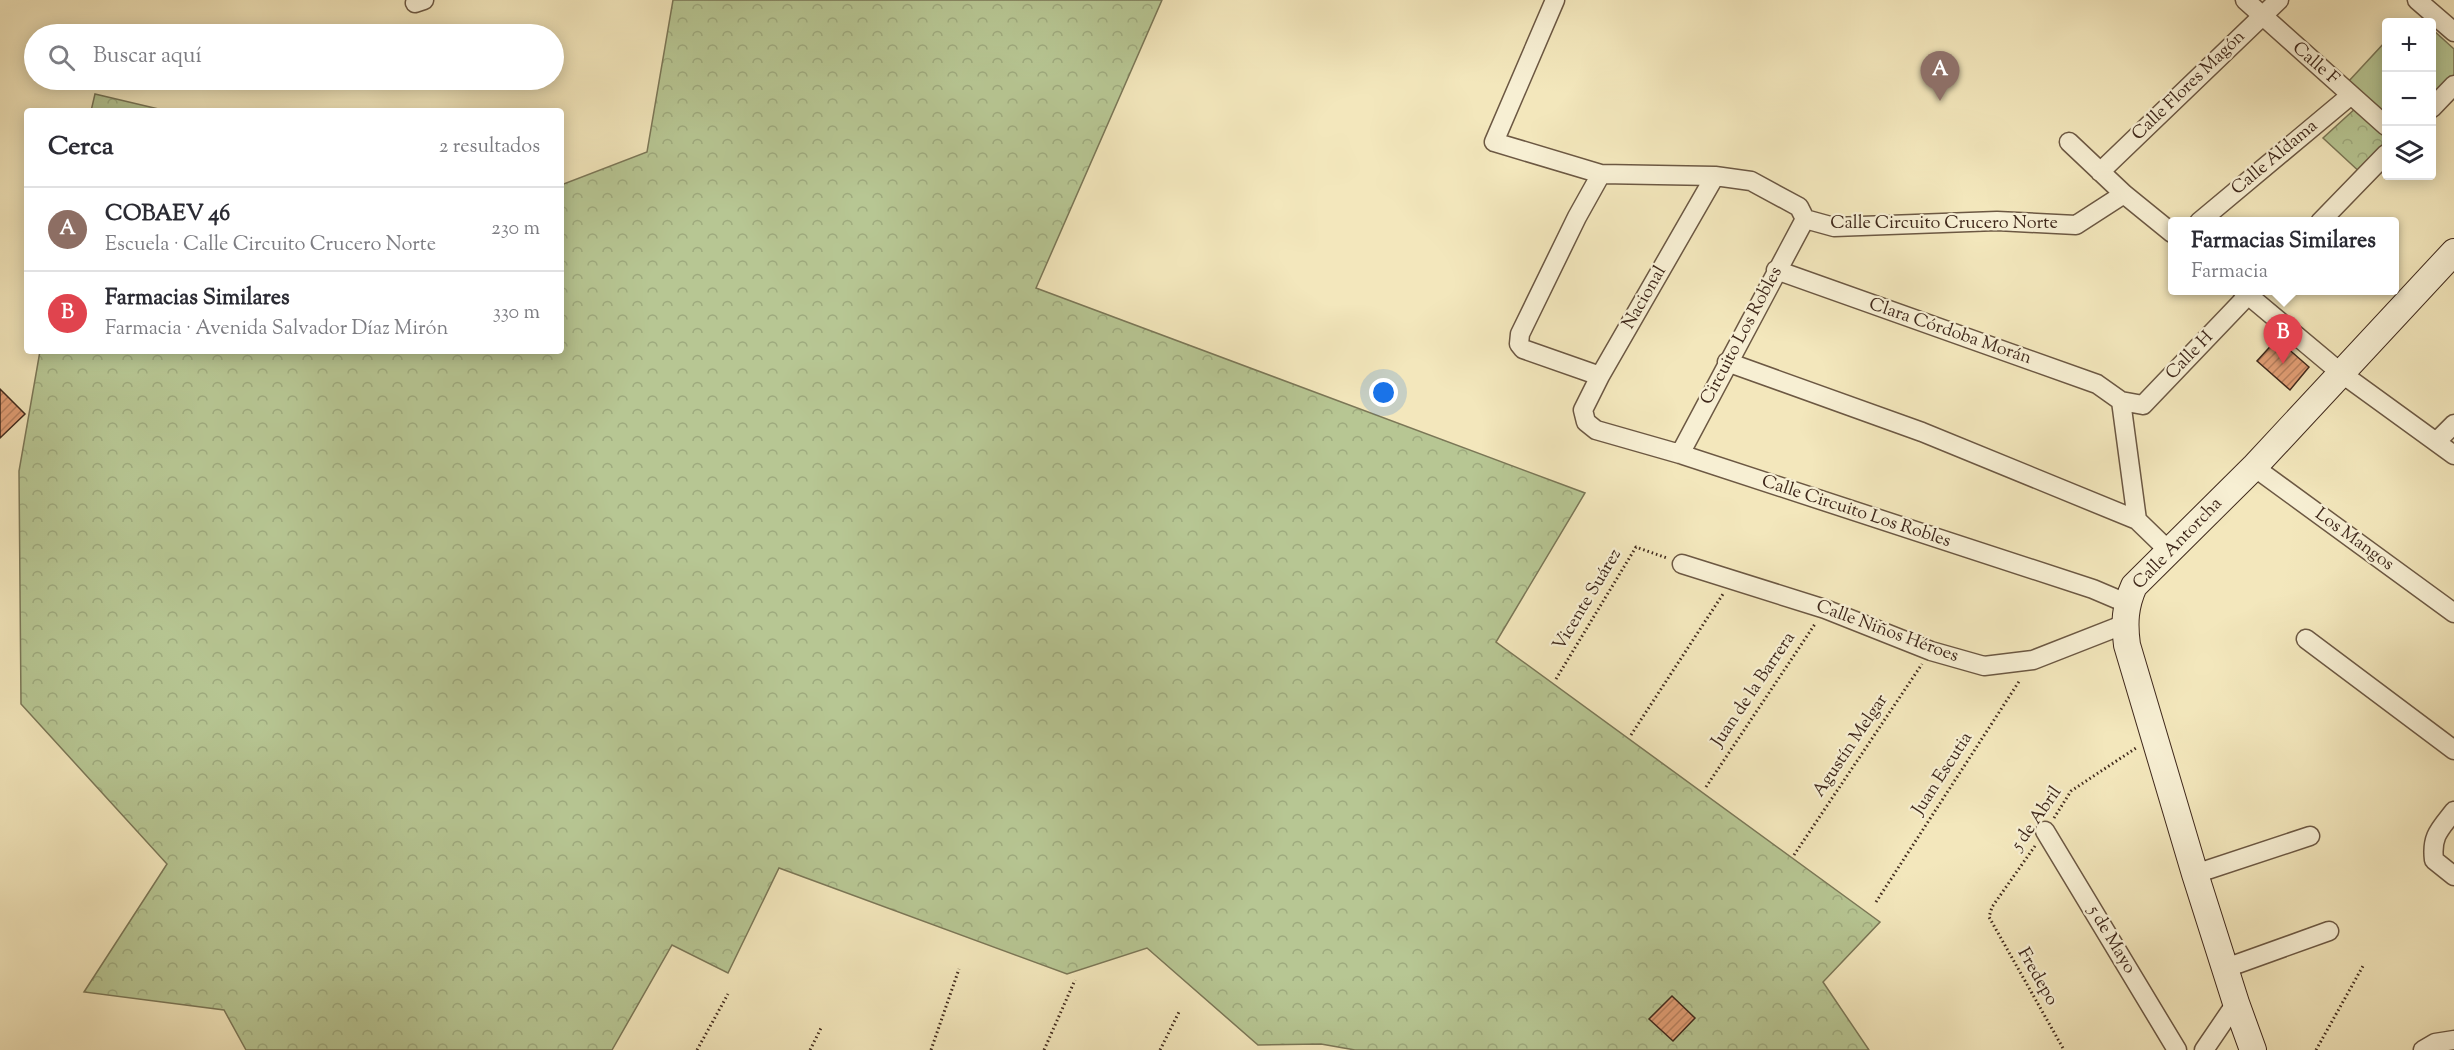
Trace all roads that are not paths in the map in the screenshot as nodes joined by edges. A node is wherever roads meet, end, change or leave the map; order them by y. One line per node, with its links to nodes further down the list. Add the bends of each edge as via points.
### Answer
1 (1555, 0): 14 (street, Calle Circuito Crucero Norte, via 1494,142)
2 (2245, 0): 5 (street, Calle F)
3 (2279, 0): 5 (street, Calle Flores Magón)
4 (2429, 4): 6 (street)
5 (2262, 17): 8 (street, Calle F); 13 (street, Calle Flores Magón)
6 (2454, 32)
7 (2454, 86): 9 (street)
8 (2351, 95): 10 (street, Calle F); 17 (street, Calle Aldama)
9 (2436, 104)
10 (2382, 122)
11 (2069, 142): 13 (street)
12 (2382, 158): 18 (street)
13 (2100, 172): 16 (street)
14 (1600, 174): 15 (street, Calle Circuito Crucero Norte); 27 (street, via 1520,334 1519,344)
15 (1715, 177): 19 (street, Calle Circuito Crucero Norte, via 1751,181 1799,207); 27 (street, Nacional)
16 (2124, 194): 19 (street, Calle Circuito Crucero Norte, via 2076,225 1997,221 1834,227); 20 (street)
17 (2205, 217)
18 (2325, 217)
19 (1805, 219): 22 (street, Circuito Los Robles)
20 (2168, 230)
21 (2454, 252): 26 (street, Calle Antorcha)
22 (1776, 270): 25 (street, Circuito Los Robles); 28 (street, Clara Córdoba Morán, via 2097,384)
23 (2245, 295): 28 (street, Calle H, via 2143,405)
24 (2251, 295): 26 (street)
25 (1727, 362): 32 (street, Circuito Los Robles); 35 (street, via 1922,432)
26 (2341, 373): 31 (street); 34 (street, Calle Antorcha)
27 (1600, 376): 29 (street, Nacional, via 1582,410)
28 (2121, 401): 35 (street)
29 (1586, 422): 32 (street, Calle Circuito Los Robles, via 1596,430)
30 (2454, 424): 31 (street)
31 (2436, 442): 33 (street)
32 (1680, 454): 39 (street, Calle Circuito Los Robles, via 2093,589)
33 (2454, 455)
34 (2254, 466): 36 (street, Calle Antorcha); 38 (street, Los Mangos)
35 (2137, 520): 36 (street)
36 (2170, 552): 39 (street, Calle Antorcha, via 2134,586)
37 (1683, 564): 39 (street, Calle Niños Héroes, via 1825,609 1930,651 1984,666 2033,660)
38 (2454, 613)
39 (2126, 614): 45 (street, via 2127,645)
40 (2306, 639): 41 (street)
41 (2454, 750)
42 (2454, 811): 46 (street, via 2436,833 2432,846 2434,860)
43 (2045, 831): 52 (street, 5 de Mayo)
44 (2310, 836): 45 (street)
45 (2195, 874): 48 (street)
46 (2454, 876)
47 (2329, 932): 48 (street)
48 (2226, 968): 49 (street)
49 (2235, 1003): 53 (street); 54 (street)
50 (2454, 1040): 51 (street)
51 (2429, 1046)
52 (2177, 1050)
53 (2204, 1050)
54 (2253, 1050)

